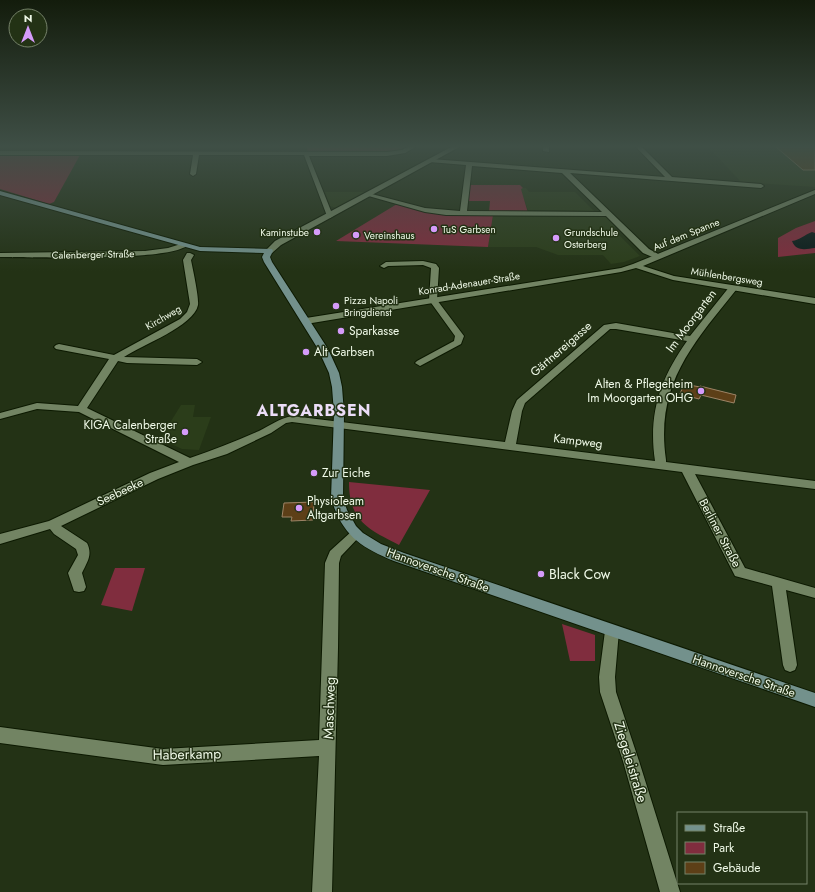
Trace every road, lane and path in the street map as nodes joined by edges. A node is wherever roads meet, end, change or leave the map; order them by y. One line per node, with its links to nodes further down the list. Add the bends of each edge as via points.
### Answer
1 (319, 188): 10 (street)
2 (382, 188): 7 (street)
3 (466, 188): 8 (street)
4 (581, 188): 9 (street)
5 (0, 193): 11 (main road)
6 (813, 193): 15 (street, Auf dem Spanne)
7 (368, 195): 8 (street, via 425,210); 10 (street)
8 (463, 213): 9 (street)
9 (607, 214): 15 (street, via 646,251)
10 (330, 216): 12 (street, via 278,243)
11 (184, 245): 12 (main road, via 208,250); 13 (street, Calenberger Straße, via 172,251 157,253)
12 (269, 251): 21 (main road, Hannoversche Straße, via 266,257 268,262)
13 (0, 255)
14 (190, 255): 24 (street, Kirchweg, via 187,260 194,304 189,316)
15 (657, 257): 17 (street, Auf dem Spanne)
16 (384, 266): 19 (street, via 423,263 433,266)
17 (636, 266): 18 (street, Mühlenbergsweg, via 661,275); 19 (street, Konrad-Adenauer-Straße)
18 (733, 288): 20 (street, Mühlenbergsweg); 22 (street, Im Moorgarten)
19 (433, 300): 21 (street, Konrad-Adenauer-Straße); 26 (street, via 461,339)
20 (815, 301)
21 (306, 321): 29 (main road, Hannoversche Straße, via 334,373 338,396)
22 (691, 339): 30 (street, Gärtnereigasse, via 616,326 608,327 521,402 516,411); 32 (street, Im Moorgarten, via 662,396 657,427)
23 (59, 347): 24 (street)
24 (115, 358): 25 (street); 27 (street, Kirchweg)
25 (197, 362)
26 (420, 363)
27 (81, 409): 28 (street, via 37,406); 31 (street)
28 (0, 416)
29 (338, 424): 30 (street, Kampweg); 31 (street, via 302,419 288,420 223,451); 36 (main road, Hannoversche Straße, via 337,498 346,524)
30 (510, 446): 32 (street, Kampweg)
31 (189, 462): 35 (street, Seebeeke)
32 (661, 465): 33 (street, Kampweg)
33 (686, 468): 34 (street, Kampweg); 38 (street, Berliner Straße, via 740,572)
34 (815, 485)
35 (53, 524): 37 (street, Seebeeke); 39 (street, via 58,531 82,546 84,556 75,573)
36 (356, 534): 41 (main road, Hannoversche Straße, via 388,553); 45 (street, Maschweg, via 333,558)
37 (0, 539)
38 (778, 582): 40 (street, Berliner Straße); 42 (street)
39 (79, 587)
40 (815, 593)
41 (612, 631): 43 (main road, Hannoversche Straße); 47 (street, Ziegeleistraße, via 608,692)
42 (790, 665)
43 (815, 700)
44 (0, 735): 45 (street, Haberkamp, via 163,757)
45 (327, 748): 46 (street, Maschweg)
46 (322, 892)
47 (670, 892)

